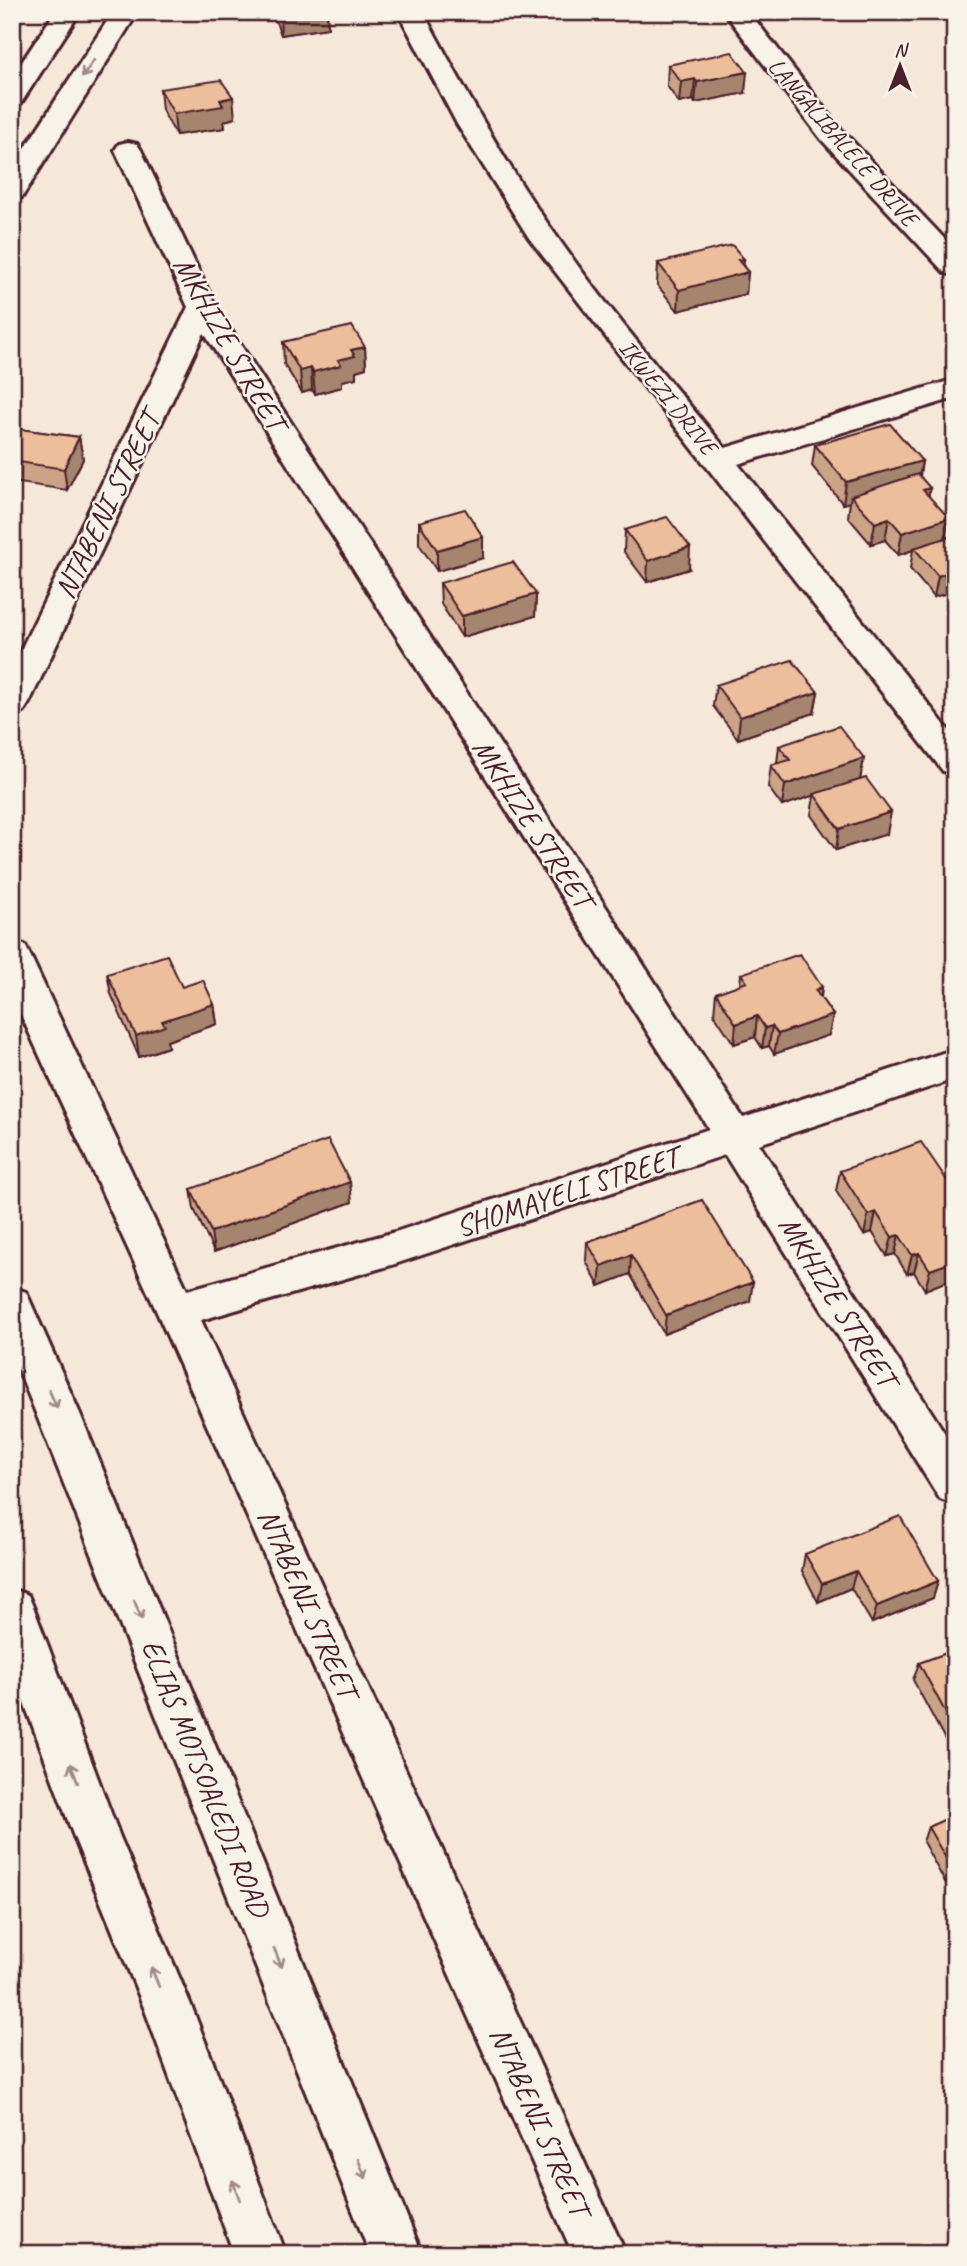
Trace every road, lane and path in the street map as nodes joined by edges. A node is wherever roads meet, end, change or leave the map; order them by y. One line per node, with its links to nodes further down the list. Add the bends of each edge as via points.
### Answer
1 (68, 12): 5 (street)
2 (126, 12): 7 (street, one-way to 7)
3 (410, 12): 11 (street, IKWEZI DRIVE, via 470,124 539,232)
4 (736, 12): 8 (street, LANGALIBALELE DRIVE, via 830,133)
5 (12, 97)
6 (128, 150): 9 (street, MKHIZE STREET)
7 (12, 191)
8 (955, 267)
9 (202, 307): 12 (street, NTABENI STREET); 16 (street, MKHIZE STREET)
10 (955, 388): 11 (street)
11 (719, 460): 13 (street, IKWEZI DRIVE)
12 (12, 704)
13 (955, 762)
14 (12, 955): 18 (street, NTABENI STREET)
15 (955, 1064): 16 (street, SHOMAYELI STREET)
16 (735, 1138): 18 (street, SHOMAYELI STREET, via 395,1248); 19 (street, MKHIZE STREET)
17 (12, 1304): 22 (street, ELIAS MOTSOALEDI ROAD, one-way to 22)
18 (176, 1310): 23 (street, NTABENI STREET)
19 (955, 1486)
20 (12, 1609): 21 (street, one-way to 20)
21 (260, 2254)
22 (396, 2254)
23 (600, 2254)

